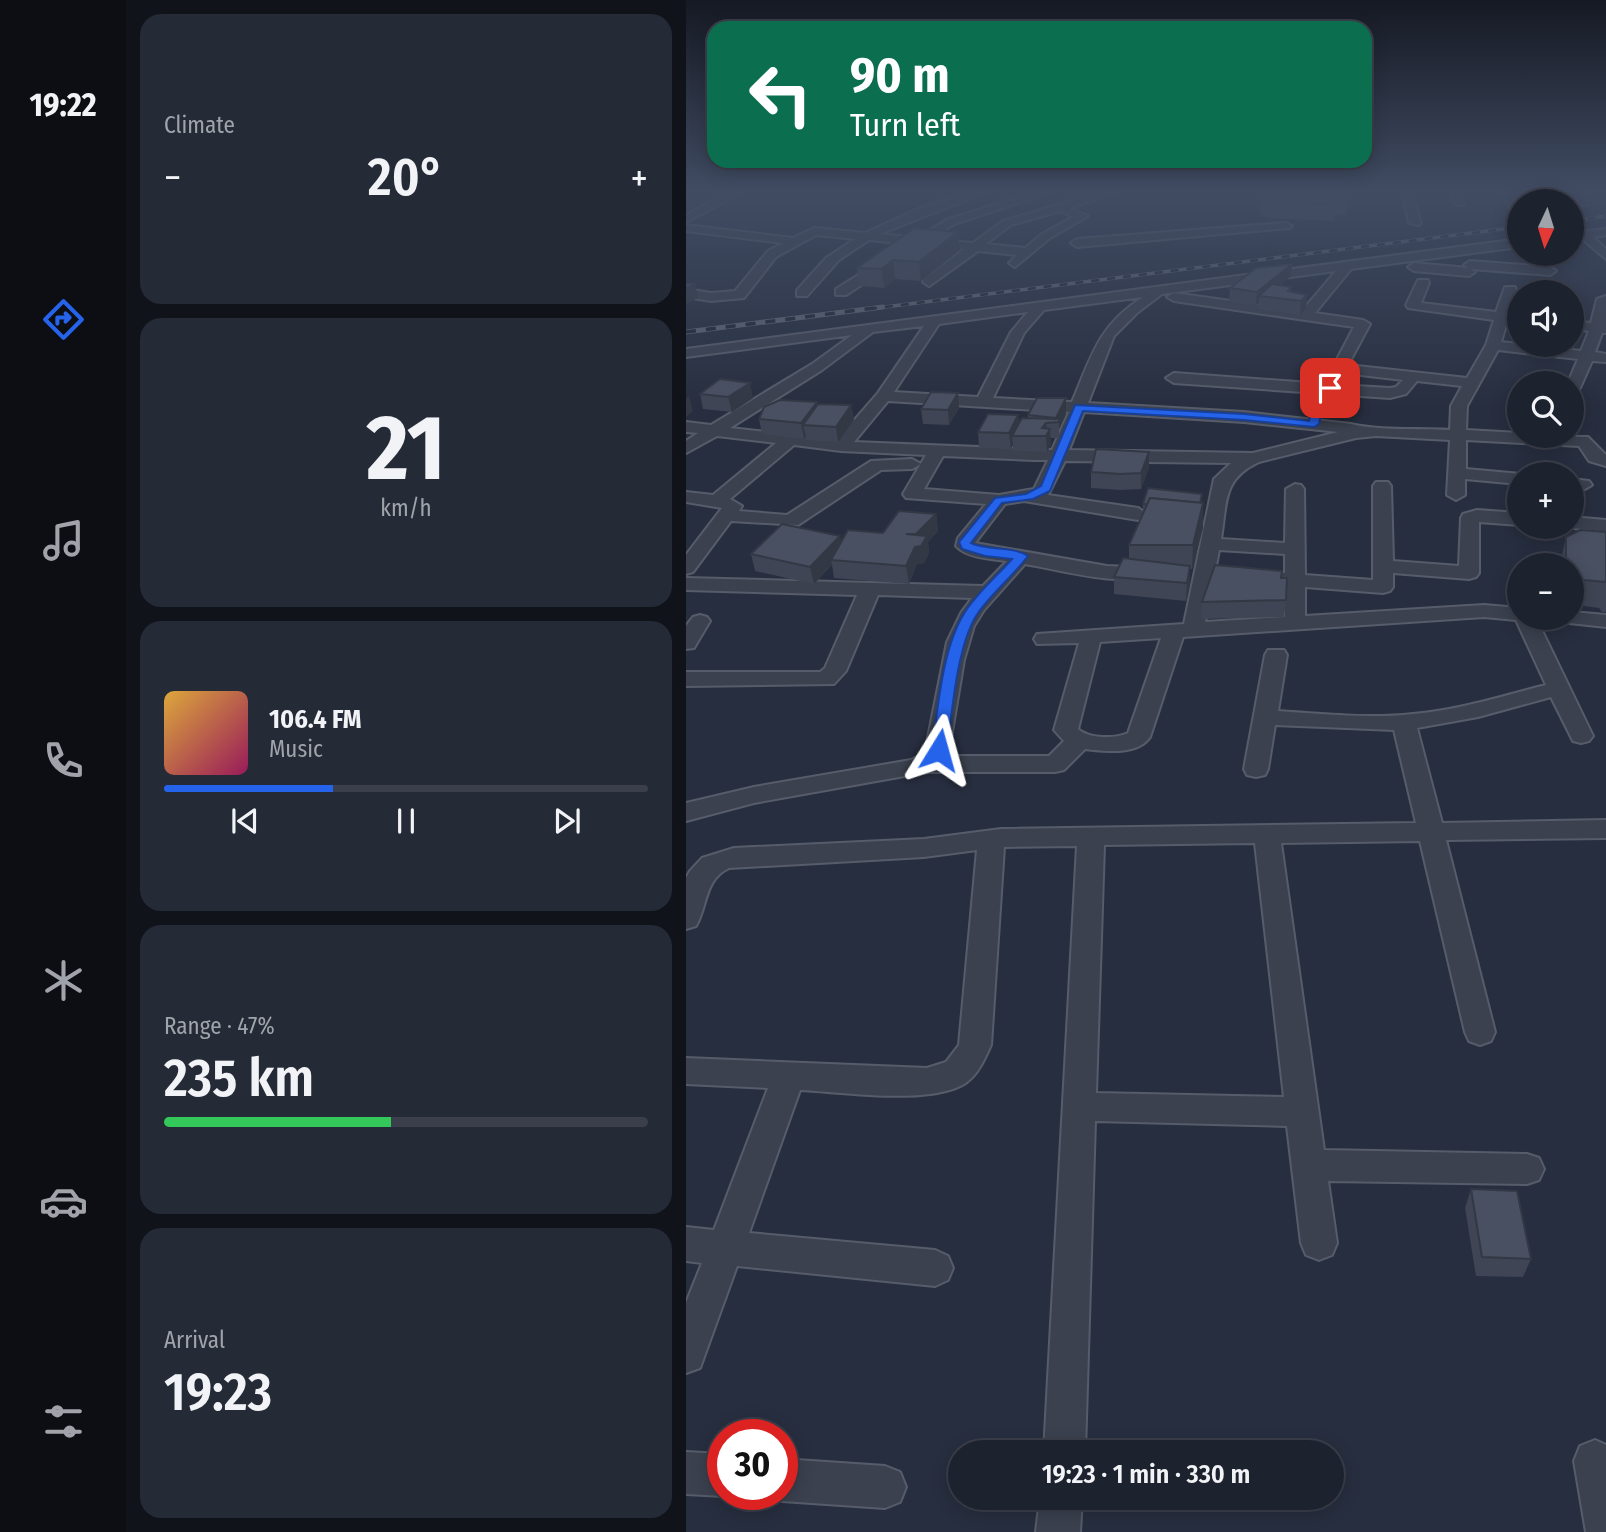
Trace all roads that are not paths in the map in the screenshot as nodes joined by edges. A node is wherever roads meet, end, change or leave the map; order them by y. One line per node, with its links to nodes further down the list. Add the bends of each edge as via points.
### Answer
1 (765, 264): 16 (street, via 739,295 710,298)
2 (828, 264): 17 (street)
3 (884, 264): 15 (street)
4 (952, 264): 13 (street)
5 (1014, 264): 11 (street)
6 (1358, 264): 9 (street)
7 (1382, 264): 12 (street)
8 (1470, 264): 12 (street)
9 (1347, 266): 18 (street); 22 (street)
10 (1550, 266): 12 (street, via 1550,276)
11 (1010, 268)
12 (1468, 274)
13 (929, 282)
14 (1423, 283): 23 (street, via 1415,306)
15 (841, 292)
16 (686, 293)
17 (802, 293)
18 (1158, 293): 21 (street); 22 (street); 41 (street, via 1132,310 1108,335)
19 (1604, 299): 27 (street)
20 (1507, 300): 23 (street)
21 (1039, 307): 25 (street); 39 (street, via 1018,332)
22 (1304, 316): 33 (street, via 1363,324)
23 (1502, 317): 24 (street); 29 (street)
24 (1507, 318)
25 (934, 321): 28 (street); 38 (street)
26 (1584, 326): 27 (street)
27 (1602, 328): 31 (street)
28 (868, 329): 30 (street); 43 (street, via 817,368)
29 (1493, 345): 31 (street); 37 (street)
30 (686, 353)
31 (1587, 356): 32 (street); 34 (street)
32 (1606, 358)
33 (1339, 368): 35 (street); 40 (street)
34 (1581, 371)
35 (1413, 377): 37 (street); 40 (street, via 1401,391)
36 (1174, 378): 40 (street)
37 (1472, 383): 45 (street, via 1459,406)
38 (884, 396): 39 (street); 47 (street)
39 (983, 402): 41 (street)
40 (1320, 402): 41 (street, via 1244,417); 44 (street)
41 (1079, 407): 49 (street)
42 (686, 427): 43 (street)
43 (716, 430): 46 (street); 48 (street)
44 (1373, 432): 45 (street); 51 (street)
45 (1458, 433): 52 (street, via 1581,441 1595,457); 53 (street)
46 (789, 440): 47 (street); 61 (street)
47 (841, 446): 50 (street)
48 (686, 448)
49 (1057, 454): 50 (street); 51 (street); 59 (street, via 1045,488)
50 (934, 457): 60 (street, via 912,494); 61 (street, via 877,465 791,521)
51 (1253, 458): 66 (street, via 1223,480)
52 (1606, 461)
53 (1457, 473): 54 (street); 57 (street)
54 (1507, 478)
55 (1382, 486): 69 (street)
56 (1295, 489): 67 (street)
57 (1456, 495)
58 (686, 497): 61 (street)
59 (1029, 497): 60 (street); 62 (street)
60 (999, 500): 68 (street, via 966,546)
61 (722, 508): 70 (street)
62 (1138, 514)
63 (1507, 518): 69 (street, via 1470,518 1469,573)
64 (1584, 524): 65 (street)
65 (1606, 526)
66 (1209, 544): 67 (street); 72 (street)
67 (1295, 549): 73 (street)
68 (1022, 556): 71 (street, via 1107,572); 77 (street)
69 (1382, 566): 75 (street)
70 (686, 568)
71 (1162, 572)
72 (1197, 572): 73 (street); 85 (street)
73 (1295, 581): 75 (street); 83 (street)
74 (686, 584): 76 (street)
75 (1383, 587): 79 (street)
76 (870, 589): 77 (street); 90 (street, via 835,671 826,678)
77 (991, 592): 96 (street, via 971,613 962,634 939,750)
78 (1507, 613): 79 (street)
79 (1382, 618): 83 (street)
80 (1584, 619): 82 (street)
81 (699, 621): 88 (street)
82 (1606, 621)
83 (1294, 624): 85 (street)
84 (1532, 630): 91 (street)
85 (1184, 632): 86 (street); 95 (street, via 1138,737 1121,743)
86 (1091, 637): 87 (street); 95 (street, via 1067,724 1069,736)
87 (1045, 639)
88 (686, 643)
89 (1276, 655): 92 (street)
90 (686, 679)
91 (1559, 688): 93 (street, via 1465,713); 94 (street)
92 (1265, 718): 93 (street); 97 (street)
93 (1404, 722): 100 (street)
94 (1581, 736)
95 (1076, 740): 96 (street, via 1055,764)
96 (926, 765): 98 (street, via 754,795)
97 (1256, 769)
98 (686, 812)
99 (1606, 829): 100 (street)
100 (1432, 832): 101 (street); 105 (street)
101 (1268, 834): 102 (street); 109 (street)
102 (1091, 837): 103 (street); 108 (street)
103 (991, 839): 104 (street, via 931,847 718,859 701,874); 107 (street, via 975,1045 968,1062 952,1077 928,1082)
104 (686, 919)
105 (1480, 1032)
106 (686, 1071): 107 (street)
107 (789, 1076): 114 (street)
108 (1079, 1107): 109 (street); 117 (street)
109 (1303, 1112): 110 (street)
110 (1309, 1165): 111 (street); 112 (street)
111 (1527, 1169)
112 (1320, 1243)
113 (686, 1244): 114 (street)
114 (727, 1246): 115 (street); 116 (street)
115 (935, 1268)
116 (686, 1354)
117 (1065, 1440)
118 (1595, 1461): 124 (street)
119 (686, 1473): 120 (street)
120 (707, 1474)
121 (798, 1481): 122 (street)
122 (885, 1488)
123 (1060, 1510): 125 (street)
124 (1606, 1528)
125 (1058, 1532)

